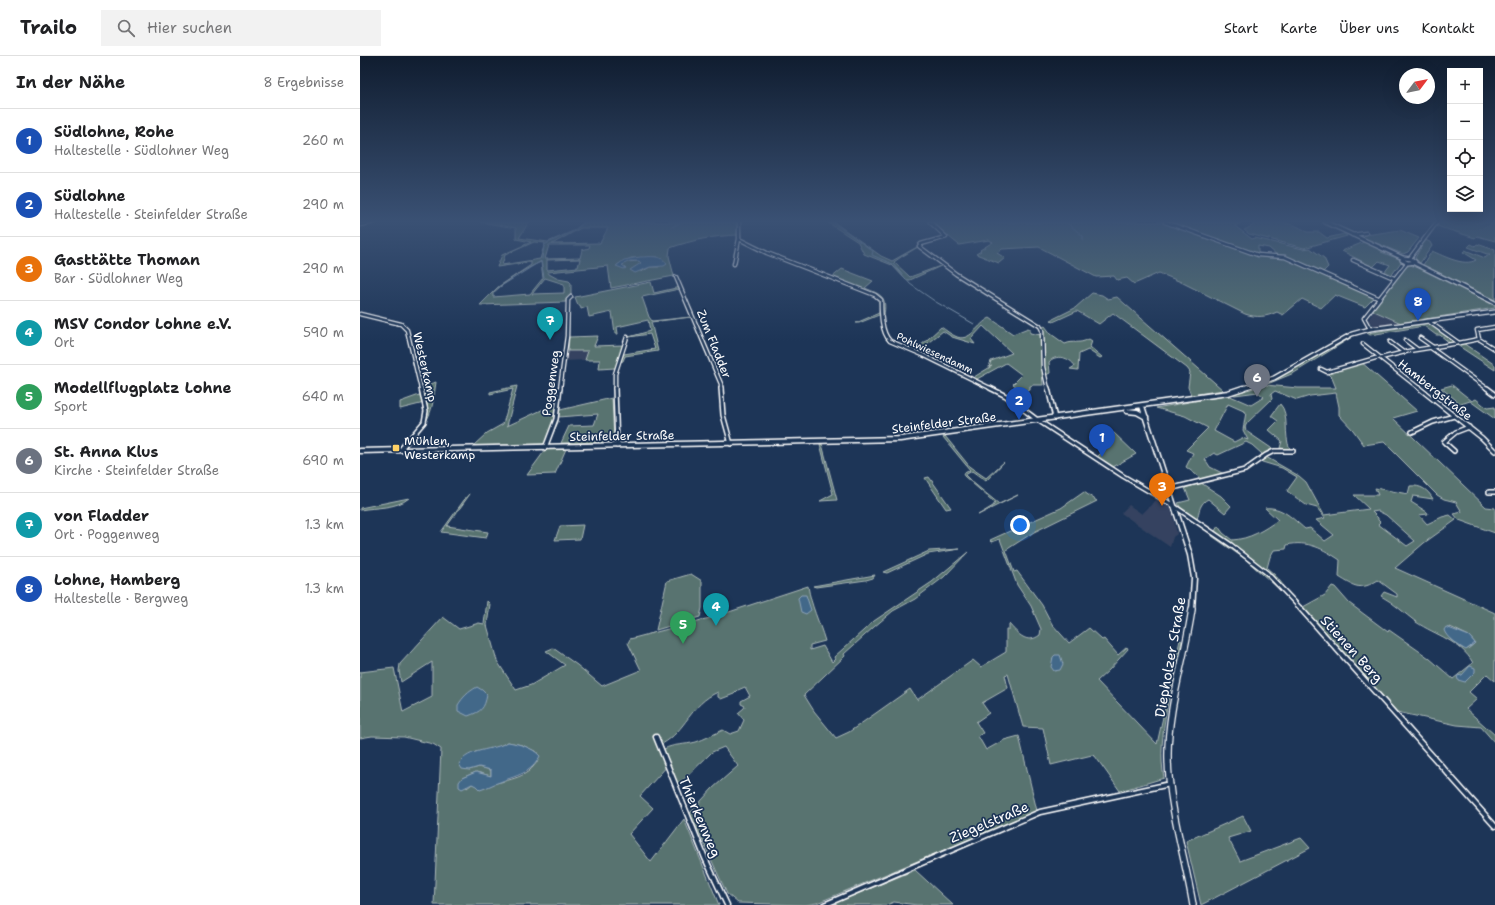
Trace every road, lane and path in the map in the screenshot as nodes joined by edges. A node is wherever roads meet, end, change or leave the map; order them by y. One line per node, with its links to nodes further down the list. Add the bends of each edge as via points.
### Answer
1 (789, 262): 37 (street, Pohlwiesendamm, via 876,295 881,300 881,316 890,341 1000,392)
2 (939, 262): 35 (street, via 1040,326 1043,367)
3 (1297, 262): 11 (street)
4 (1357, 262): 9 (street)
5 (1404, 262): 6 (main road)
6 (1407, 263): 7 (main road); 9 (street)
7 (1414, 263): 12 (main road)
8 (676, 277): 40 (street, Zum Fladder, via 719,379 723,415)
9 (1394, 278): 11 (street)
10 (571, 297): 43 (street, Poggenweg, via 568,300 566,343 556,420)
11 (1378, 298): 17 (street, via 1364,318)
12 (1495, 302)
13 (1495, 312): 15 (main road, Steinfelder Straße)
14 (360, 314): 44 (street, Westerkamp, via 401,324 407,330 426,411 424,422)
15 (1428, 321): 17 (main road, Steinfelder Straße); 23 (street)
16 (1495, 327): 20 (street, via 1477,330)
17 (1370, 329): 32 (main road, Steinfelder Straße, via 1352,334 1284,373 1252,386 1222,394)
18 (627, 337): 41 (street, via 615,374)
19 (1420, 338): 25 (street)
20 (1479, 339): 23 (street); 26 (street)
21 (1405, 340): 27 (street)
22 (1390, 342): 28 (street)
23 (1459, 343): 25 (street)
24 (1363, 344): 29 (street, Hambergstraße)
25 (1432, 347): 27 (street); 31 (street)
26 (1494, 347)
27 (1418, 350): 28 (street)
28 (1402, 352): 29 (street)
29 (1380, 358): 30 (street, via 1327,372); 34 (street, Hambergstraße)
30 (1321, 369)
31 (1495, 394)
32 (1142, 406): 33 (main road, Steinfelder Straße); 36 (main road, Diepholzer Straße)
33 (1118, 410): 35 (main road, Steinfelder Straße); 36 (main road, via 1137,412)
34 (1454, 416): 38 (street, Hambergstraße); 39 (street, via 1432,422)
35 (1055, 418): 37 (main road, Steinfelder Straße)
36 (1146, 418): 49 (main road, Diepholzer Straße)
37 (1039, 420): 40 (main road, Steinfelder Straße, via 900,439); 52 (street, Pohlwiesendamm, via 1097,460)
38 (1468, 428): 42 (street, Hambergstraße); 47 (street, via 1456,432 1444,442)
39 (1412, 432)
40 (731, 444): 41 (main road, Steinfelder Straße)
41 (617, 446): 43 (main road, Steinfelder Straße)
42 (1493, 447): 48 (street, Hambergstraße)
43 (545, 448): 44 (main road, Steinfelder Straße)
44 (400, 450): 45 (main road, Steinfelder Straße)
45 (360, 451)
46 (1293, 451): 49 (street, via 1278,449 1263,456 1245,470)
47 (1454, 451)
48 (1495, 452)
49 (1169, 489): 52 (main road, Diepholzer Straße)
50 (1489, 492): 51 (street)
51 (1495, 492)
52 (1175, 507): 54 (main road, Diepholzer Straße, via 1188,547 1194,587 1192,613 1169,736); 55 (street, Stienen Berg, via 1267,573)
53 (656, 737): 56 (street, Thierkenweg, via 705,858)
54 (1170, 784): 57 (street, Ziegelstraße, via 1040,812); 58 (main road, Diepholzer Straße)
55 (1495, 826)
56 (728, 905)
57 (824, 905)
58 (1193, 905)

